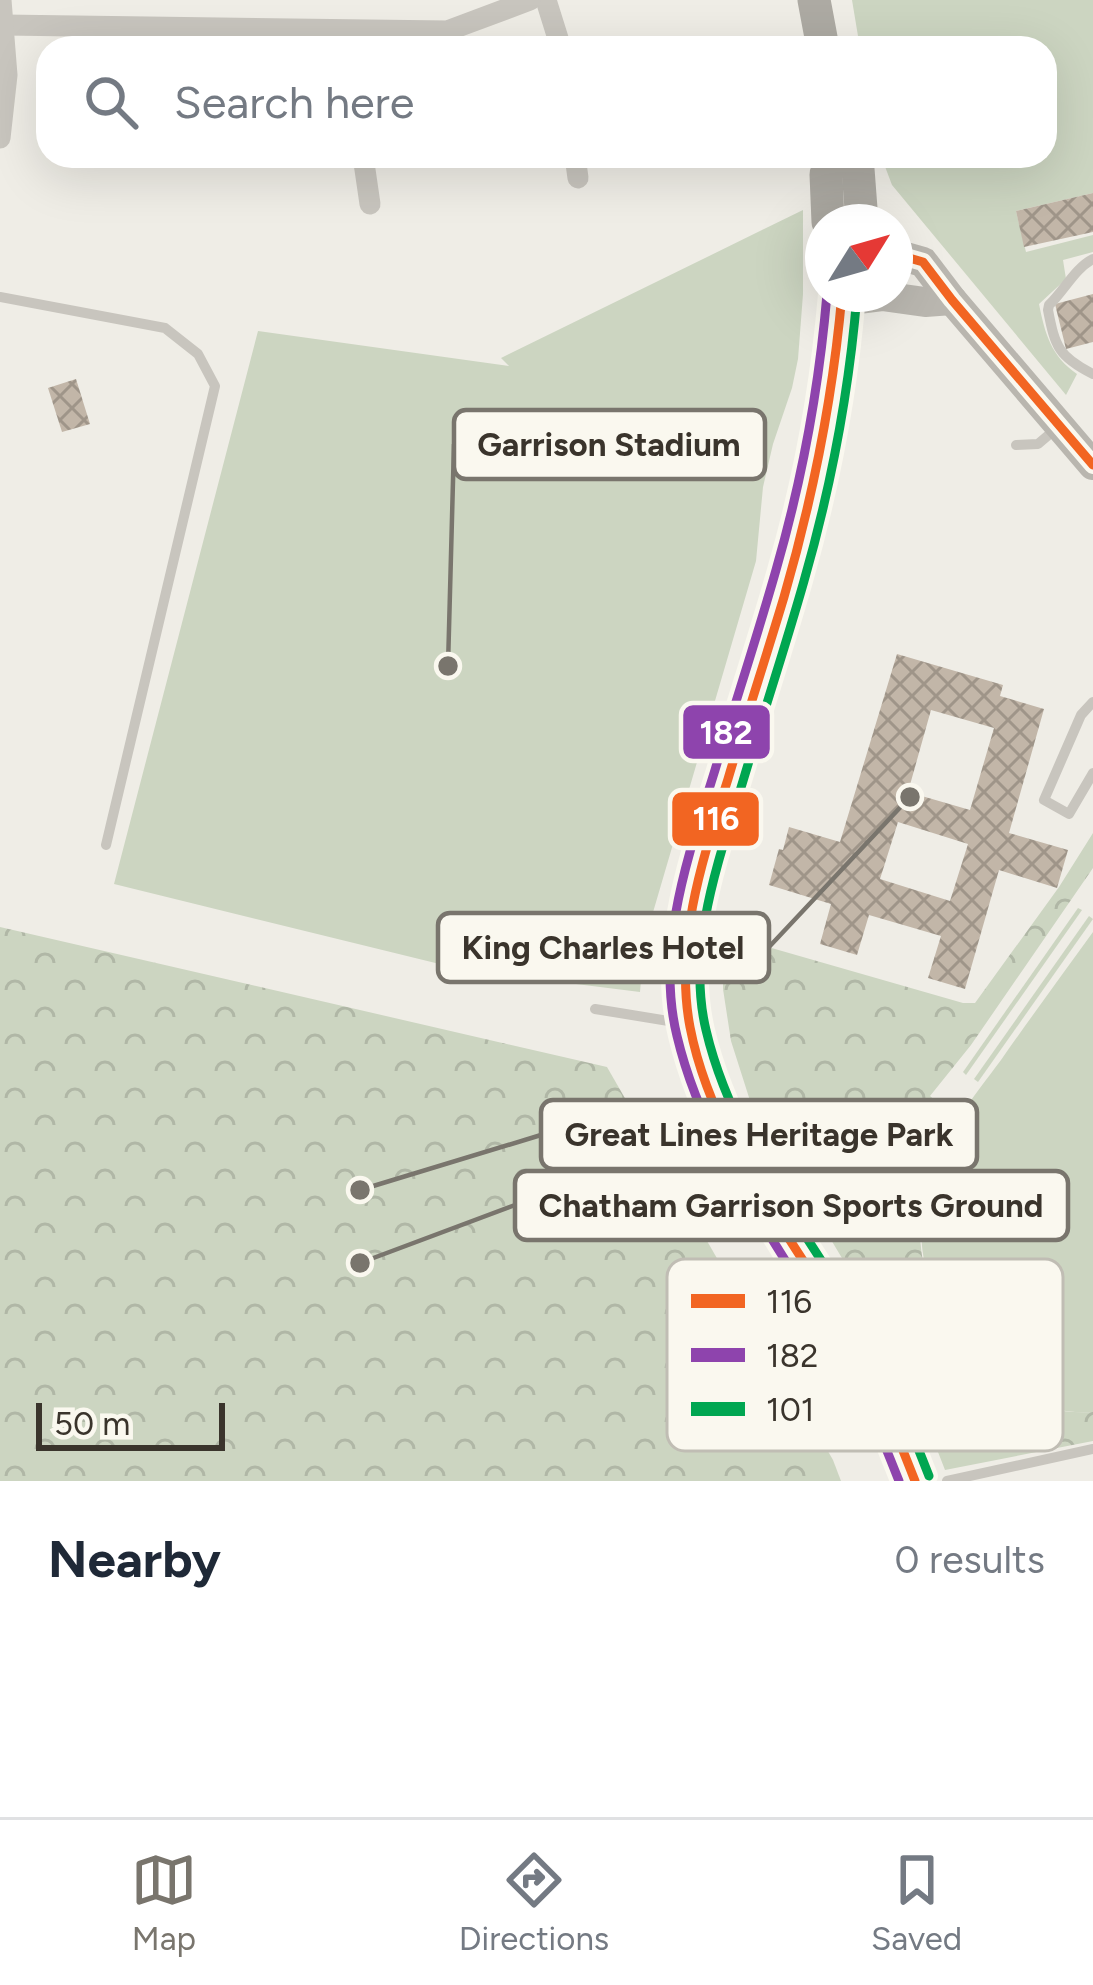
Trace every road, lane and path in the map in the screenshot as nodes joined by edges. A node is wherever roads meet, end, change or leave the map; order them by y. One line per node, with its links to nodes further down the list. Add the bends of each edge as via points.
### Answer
1 (1, 0): 5 (street)
2 (530, 0): 7 (street, via 447,31)
3 (546, 0): 8 (street)
4 (814, 0): 9 (main road)
5 (4, 25): 6 (street); 10 (street)
6 (274, 36)
7 (385, 36)
8 (557, 36)
9 (821, 36)
10 (0, 138)
11 (365, 168): 14 (street)
12 (830, 168): 15 (main road)
13 (857, 168): 16 (main road)
14 (370, 204)
15 (827, 204)
16 (861, 204)
17 (913, 259): 21 (main road)
18 (1093, 259): 23 (lane, via 1048,310 1059,350)
19 (0, 297): 29 (lane, via 165,328 197,354 215,386)
20 (913, 300): 21 (main road)
21 (952, 300): 24 (main road)
22 (840, 312): 31 (main road, via 804,526 698,884)
23 (1093, 374)
24 (1060, 425): 25 (lane, via 1038,444); 26 (main road)
25 (1016, 445)
26 (1093, 465)
27 (1093, 702): 28 (lane, via 1044,800 1069,814)
28 (1093, 773)
29 (106, 845)
30 (595, 1009): 31 (lane)
31 (690, 1024): 32 (main road, via 724,1123)
32 (804, 1259)
33 (1093, 1448): 36 (lane)
34 (902, 1451): 35 (main road)
35 (915, 1481)
36 (947, 1481)

